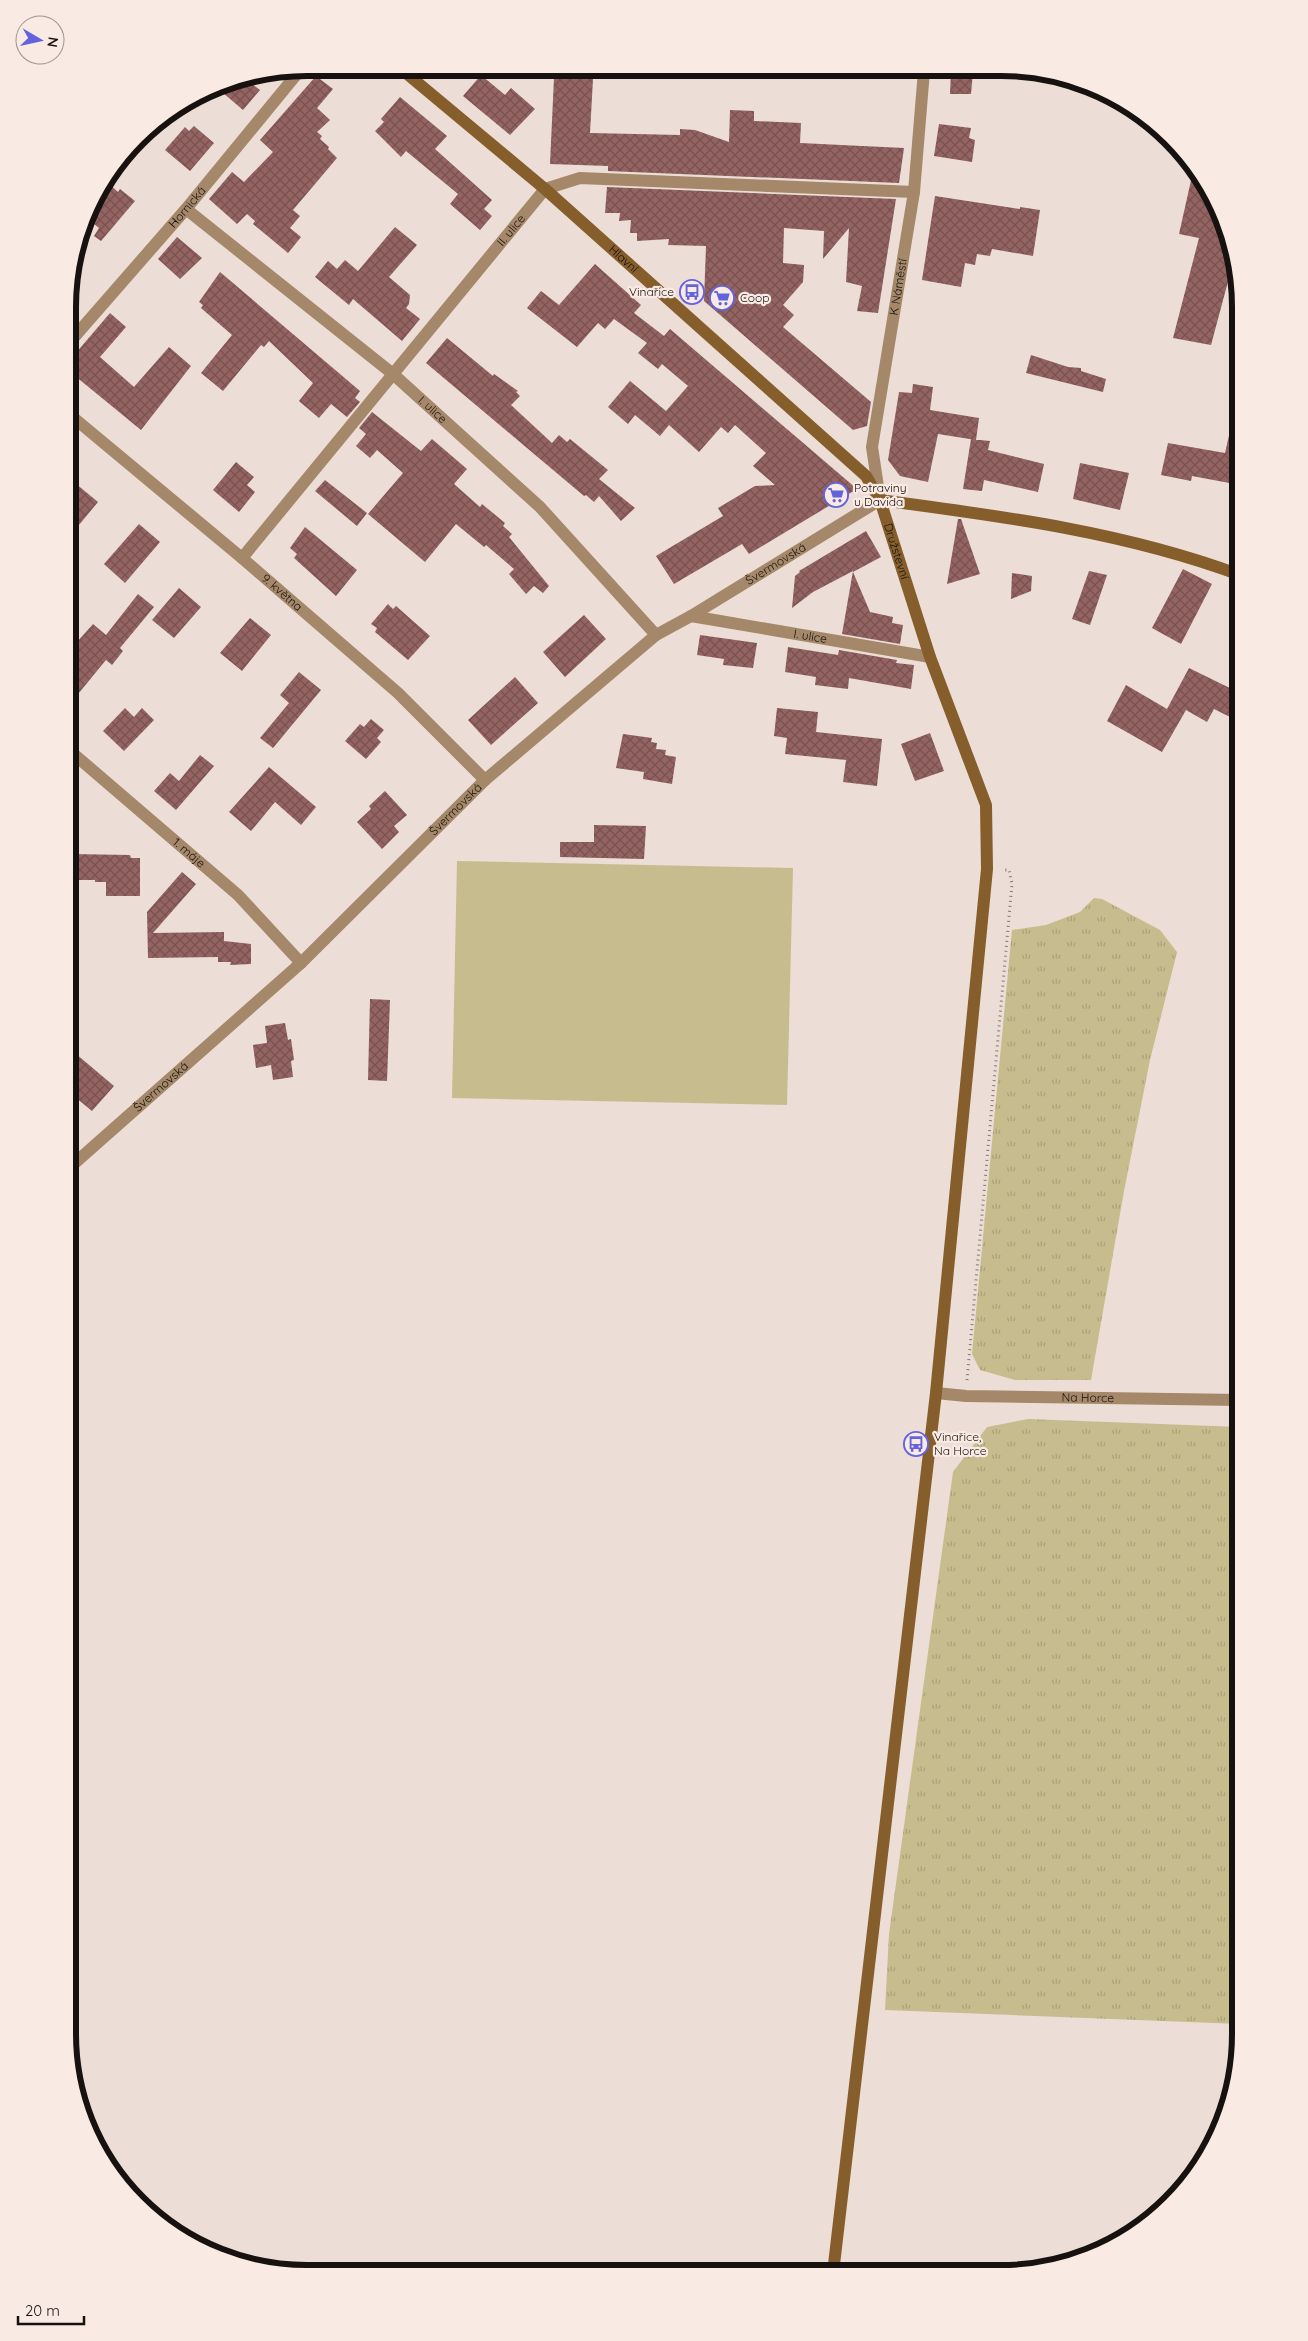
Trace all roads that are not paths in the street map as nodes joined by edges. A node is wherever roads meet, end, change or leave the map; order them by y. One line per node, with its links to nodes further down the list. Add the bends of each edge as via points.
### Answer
1 (410, 76): 4 (main road, Hlavní)
2 (924, 76): 5 (street, K Náměstí)
3 (295, 77): 6 (street, Hornická)
4 (545, 188): 5 (street, via 580,178); 8 (street, II. ulice); 10 (main road, Hlavní, via 866,476)
5 (914, 192): 10 (street, K Náměstí, via 872,447)
6 (186, 209): 7 (street, Hornická); 8 (street, I. ulice)
7 (76, 336)
8 (393, 374): 11 (street, II. ulice); 14 (street, I. ulice, via 540,507)
9 (76, 420): 11 (street, 9. května)
10 (880, 500): 12 (main road, via 1013,518 1174,552); 13 (street, Švermovská); 15 (main road, Družstevní)
11 (242, 558): 17 (street, 9. května, via 398,693)
12 (1232, 572)
13 (691, 616): 14 (street, Švermovská); 15 (street, I. ulice)
14 (656, 635): 17 (street, Švermovská)
15 (930, 657): 20 (main road, Družstevní, via 986,805 987,869)
16 (76, 756): 18 (street, 1. máje, via 238,895)
17 (485, 780): 18 (street, Švermovská)
18 (301, 963): 19 (street, Švermovská)
19 (76, 1162)
20 (936, 1393): 21 (street, Na Horce); 22 (main road, Družstevní)
21 (1232, 1400)
22 (834, 2265)

